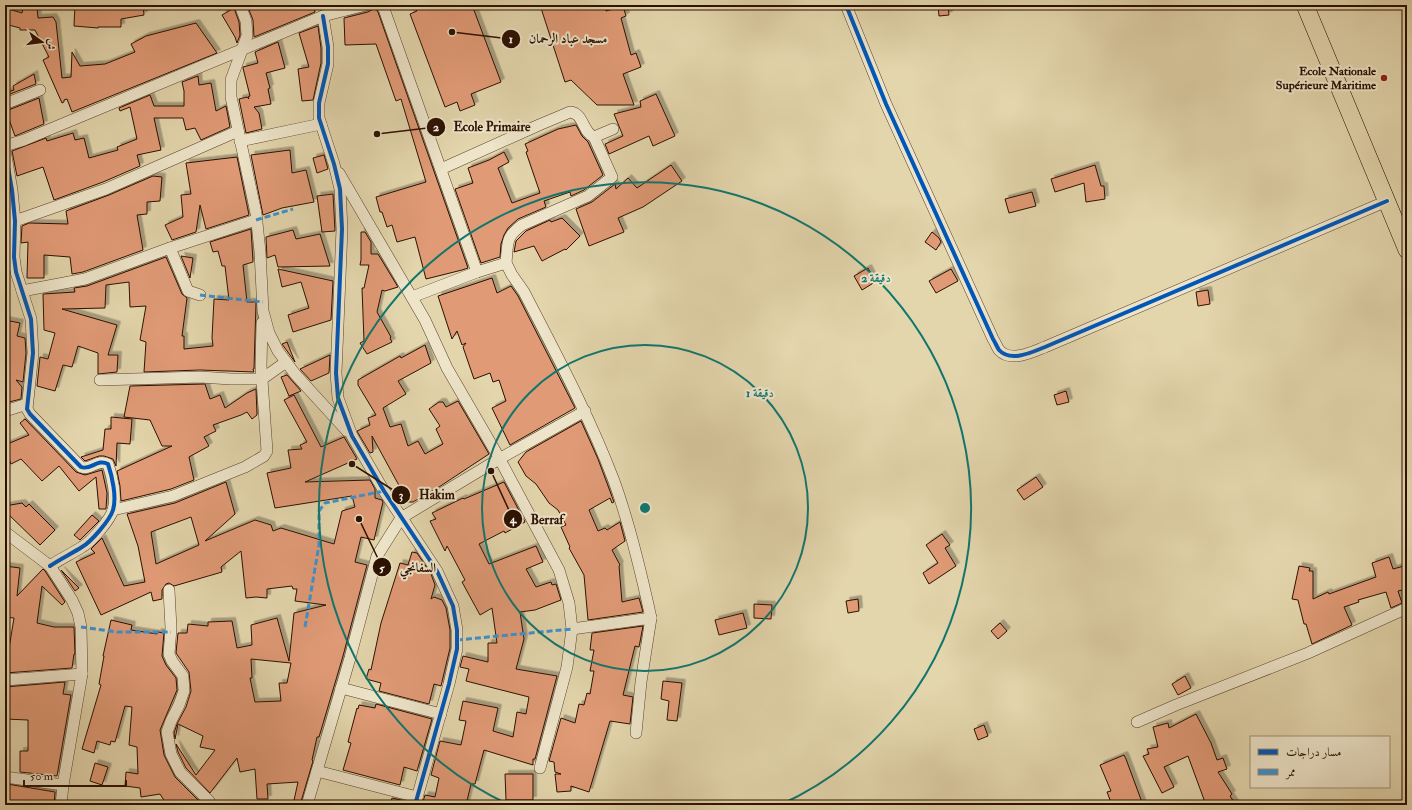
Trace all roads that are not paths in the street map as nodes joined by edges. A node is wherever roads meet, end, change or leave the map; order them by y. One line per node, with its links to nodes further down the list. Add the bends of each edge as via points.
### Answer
1 (240, 5): 7 (street, via 246,22)
2 (366, 5): 6 (street)
3 (380, 5): 19 (street, via 384,9)
4 (846, 5): 20 (street, via 886,104 992,339 1000,351 1009,356 1016,357 1045,348)
5 (1305, 5): 20 (main road)
6 (323, 16): 7 (street); 12 (street, via 328,64 319,103)
7 (243, 48): 8 (street); 9 (street)
8 (229, 54): 9 (street); 16 (street)
9 (236, 65): 14 (street, via 231,80 231,97)
10 (40, 90): 11 (street)
11 (5, 104)
12 (321, 124): 14 (street); 18 (street)
13 (614, 129): 15 (street)
14 (239, 136): 21 (street); 22 (street, via 106,189)
15 (594, 137): 19 (street, via 588,133 579,116 570,112); 26 (street, via 612,177 588,196 513,231 508,240)
16 (5, 146)
17 (5, 150): 22 (street)
18 (334, 164): 30 (street); 38 (street, via 340,189 342,229 336,373 338,398)
19 (441, 169): 27 (street)
20 (1387, 201): 24 (main road)
21 (256, 220): 23 (street); 31 (street)
22 (14, 221): 25 (street)
23 (170, 248): 28 (street, via 85,279); 29 (street, via 188,290)
24 (1407, 250)
25 (10, 257): 28 (street)
26 (506, 263): 27 (street); 36 (street, via 524,292)
27 (477, 272): 30 (street)
28 (22, 291): 35 (street, via 31,319 33,353)
29 (200, 295)
30 (412, 297): 39 (street, via 426,320 447,368)
31 (263, 302): 32 (street, via 269,334); 33 (street)
32 (286, 362): 33 (street); 38 (street)
33 (262, 379): 34 (street); 40 (street, via 267,451 264,456 245,467 173,496)
34 (100, 380)
35 (27, 404): 37 (street); 40 (street, via 30,414 81,467 87,468 99,462 108,464 114,493)
36 (585, 411): 39 (street); 46 (street, via 614,481 629,527)
37 (5, 412)
38 (352, 436): 41 (street)
39 (500, 459): 41 (street); 47 (street, via 559,570 569,602)
40 (113, 510): 43 (street, via 93,538)
41 (401, 518): 50 (street, via 377,556); 51 (street, via 437,571 453,606 457,649)
42 (5, 532): 43 (street)
43 (50, 566): 48 (street, via 78,613 81,627)
44 (169, 590): 60 (street, via 170,654 183,676 184,691 167,732 171,754 180,772)
45 (1407, 608): 52 (street, via 1308,653)
46 (651, 618): 47 (street); 53 (street)
47 (572, 629): 54 (street, via 567,667)
48 (82, 674): 49 (street); 57 (street)
49 (5, 680)
50 (341, 688): 51 (street); 55 (street)
51 (441, 714): 58 (street)
52 (1137, 722)
53 (636, 733)
54 (540, 768)
55 (317, 771): 58 (street); 61 (street)
56 (5, 777): 57 (street)
57 (62, 785): 59 (street)
58 (416, 801)
59 (61, 805)
60 (210, 805)
61 (307, 805)

